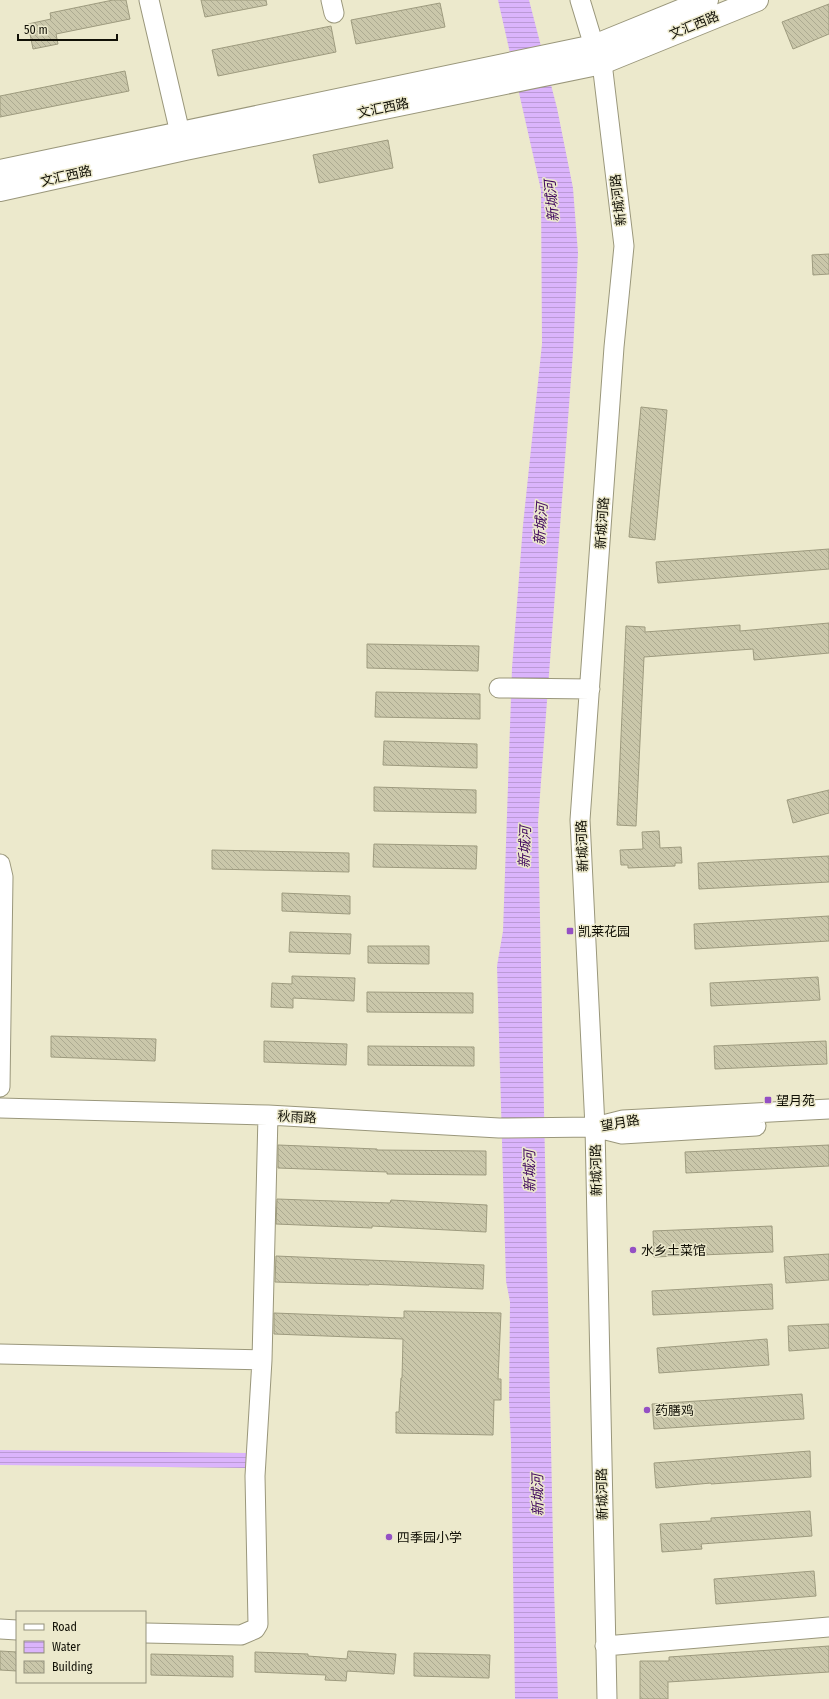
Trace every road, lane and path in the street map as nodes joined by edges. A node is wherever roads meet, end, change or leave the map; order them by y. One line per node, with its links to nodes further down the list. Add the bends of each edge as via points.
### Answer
1 (149, 0): 7 (street)
2 (580, 0): 5 (street, 新城河路)
3 (707, 0): 5 (main road, 文汇西路)
4 (757, 0): 5 (main road, 文汇西路)
5 (598, 54): 6 (main road, 文汇西路); 11 (street, 新城河路, via 624,246 614,347)
6 (501, 75): 7 (main road, 文汇西路); 9 (main road, 文汇西路)
7 (180, 133): 8 (main road, 文汇西路)
8 (0, 171)
9 (0, 190)
10 (499, 688): 11 (street)
11 (590, 689): 18 (street, 新城河路, via 580,820)
12 (0, 864): 13 (street, via 3,877)
13 (0, 1087)
14 (0, 1108): 16 (street, 秋雨路)
15 (829, 1110): 18 (street, 望月路, via 623,1120)
16 (268, 1115): 18 (street, 秋雨路, via 499,1128); 20 (street)
17 (829, 1122): 18 (street, 望月路, via 622,1134)
18 (595, 1127): 25 (street, 新城河路)
19 (0, 1354): 20 (street)
20 (262, 1360): 24 (street, via 255,1476 258,1624 254,1629 240,1635)
21 (829, 1627): 25 (street)
22 (0, 1629): 23 (street)
23 (16, 1630)
24 (146, 1633)
25 (605, 1646): 26 (street, 新城河路)
26 (607, 1699)

